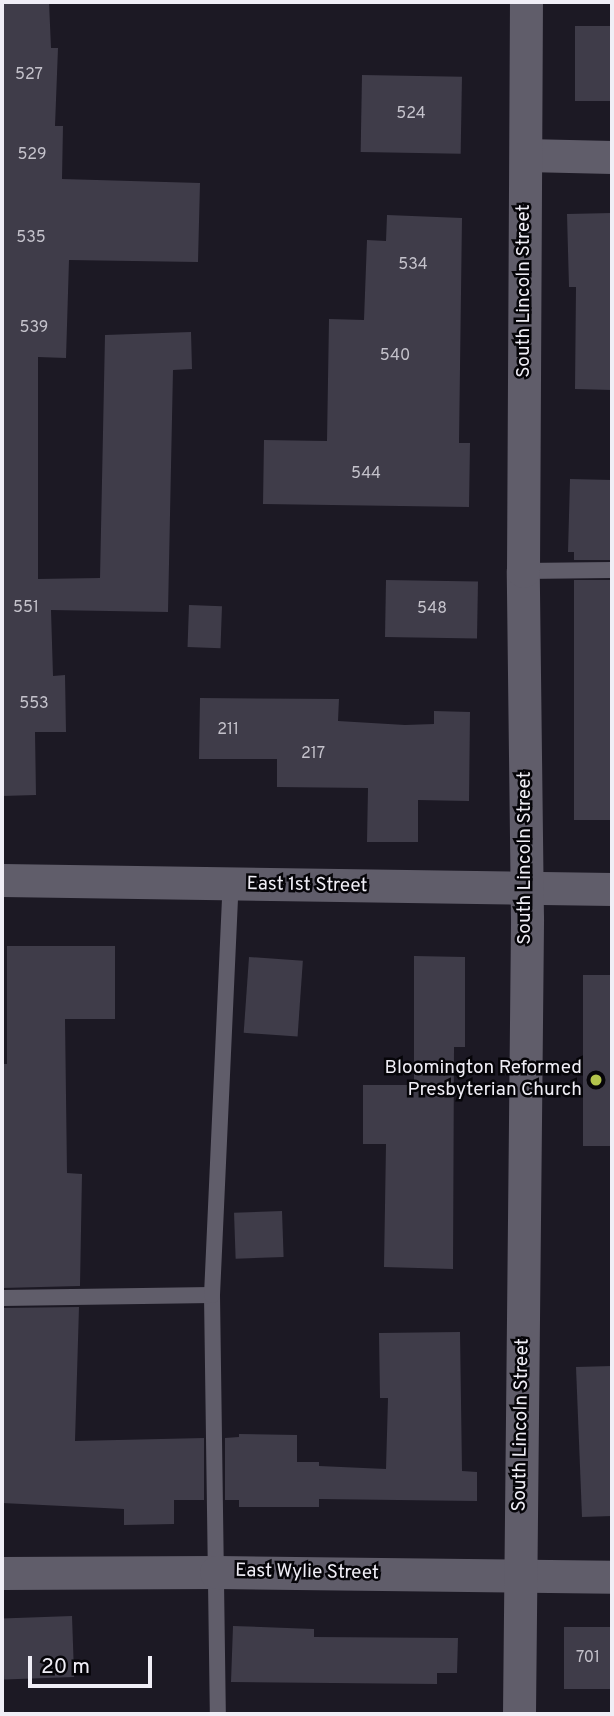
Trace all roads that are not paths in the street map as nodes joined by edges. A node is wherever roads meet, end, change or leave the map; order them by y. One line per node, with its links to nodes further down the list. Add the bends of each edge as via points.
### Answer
1 (526, 2): 2 (street, South Lincoln Street)
2 (526, 155): 3 (street); 5 (street, South Lincoln Street)
3 (612, 157)
4 (612, 570): 5 (lane)
5 (523, 571): 8 (street, South Lincoln Street)
6 (2, 880): 7 (street, East 1st Street)
7 (231, 884): 8 (street, East 1st Street); 10 (lane)
8 (527, 888): 9 (street, East 1st Street); 14 (street, South Lincoln Street)
9 (612, 889)
10 (212, 1295): 11 (lane); 12 (lane)
11 (2, 1298)
12 (215, 1572): 13 (street, East Wylie Street); 14 (street, East Wylie Street); 16 (lane)
13 (2, 1573)
14 (521, 1576): 15 (street, East Wylie Street); 17 (street, South Lincoln Street)
15 (612, 1577)
16 (218, 1714)
17 (519, 1714)

